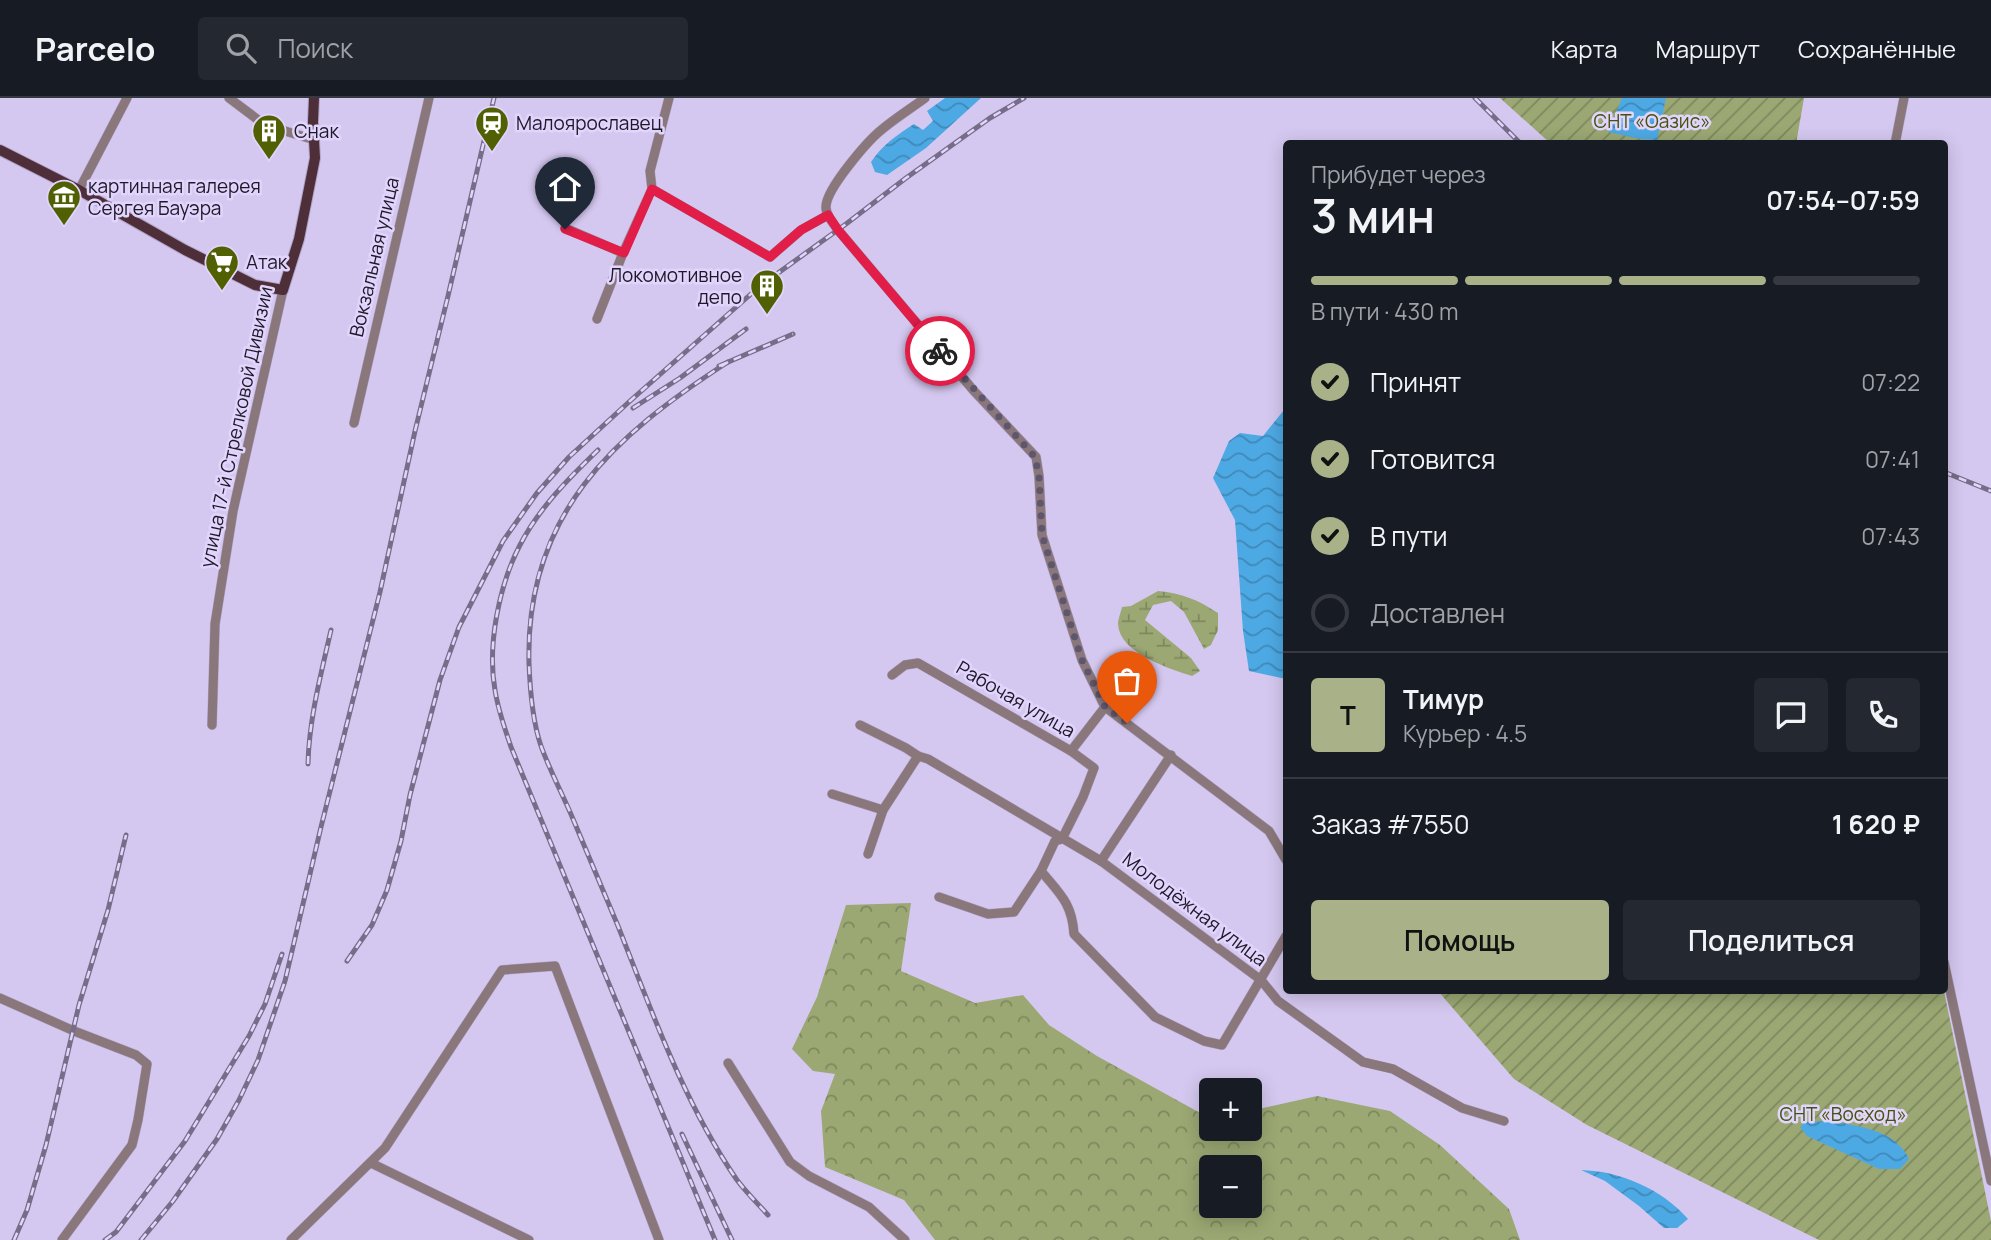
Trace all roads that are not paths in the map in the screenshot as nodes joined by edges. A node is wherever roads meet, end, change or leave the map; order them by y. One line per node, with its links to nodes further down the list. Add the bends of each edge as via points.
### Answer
1 (127, 98): 12 (street)
2 (229, 98): 8 (street, via 265,125)
3 (314, 98): 8 (main road, улица 17-й Стрелковой Дивизии)
4 (429, 98): 18 (street, Вокзальная улица)
5 (669, 98): 11 (street, via 650,170)
6 (925, 98): 13 (street, via 879,132 839,178 825,208)
7 (1904, 98): 9 (street)
8 (315, 140): 16 (main road, улица 17-й Стрелковой Дивизии, via 301,229)
9 (1896, 140)
10 (0, 150): 12 (main road)
11 (652, 189): 13 (street, via 770,257 801,230); 15 (street)
12 (79, 190): 16 (main road, via 255,285)
13 (828, 215): 20 (street, via 1035,457 1042,535 1082,660)
14 (565, 229): 15 (street)
15 (624, 253): 17 (street)
16 (283, 290): 21 (street, улица 17-й Стрелковой Дивизии, via 233,511 215,624)
17 (597, 319)
18 (354, 423)
19 (892, 675): 23 (street, Рабочая улица, via 905,665 918,663)
20 (1105, 707): 23 (street); 24 (street)
21 (212, 725)
22 (860, 725): 25 (street, Молодёжная улица)
23 (1071, 751): 28 (street, Рабочая улица, via 1094,768)
24 (1171, 755): 30 (street, via 1269,831); 31 (street)
25 (918, 756): 27 (street); 28 (street, Молодёжная улица)
26 (832, 794): 27 (street)
27 (883, 810): 29 (street)
28 (1062, 839): 31 (street, Молодёжная улица); 32 (street, via 1055,841)
29 (868, 854)
30 (1283, 855)
31 (1101, 861): 35 (street, Молодёжная улица)
32 (1041, 871): 33 (street, via 1014,912 988,914); 35 (street, via 1068,903 1074,934 1155,1017 1203,1041 1222,1045)
33 (939, 897)
34 (1283, 941): 35 (street)
35 (1261, 979): 39 (street, Молодёжная улица, via 1279,1001 1363,1062 1393,1069 1462,1108)
36 (1948, 981): 41 (street)
37 (0, 998): 42 (street, via 136,1055 147,1064 132,1145)
38 (728, 1063): 46 (street, via 790,1162 869,1207)
39 (1504, 1121)
40 (372, 1163): 43 (street); 44 (street); 45 (street, via 502,970 555,966)
41 (1991, 1181)
42 (62, 1240)
43 (291, 1240)
44 (528, 1240)
45 (659, 1240)
46 (905, 1240)

